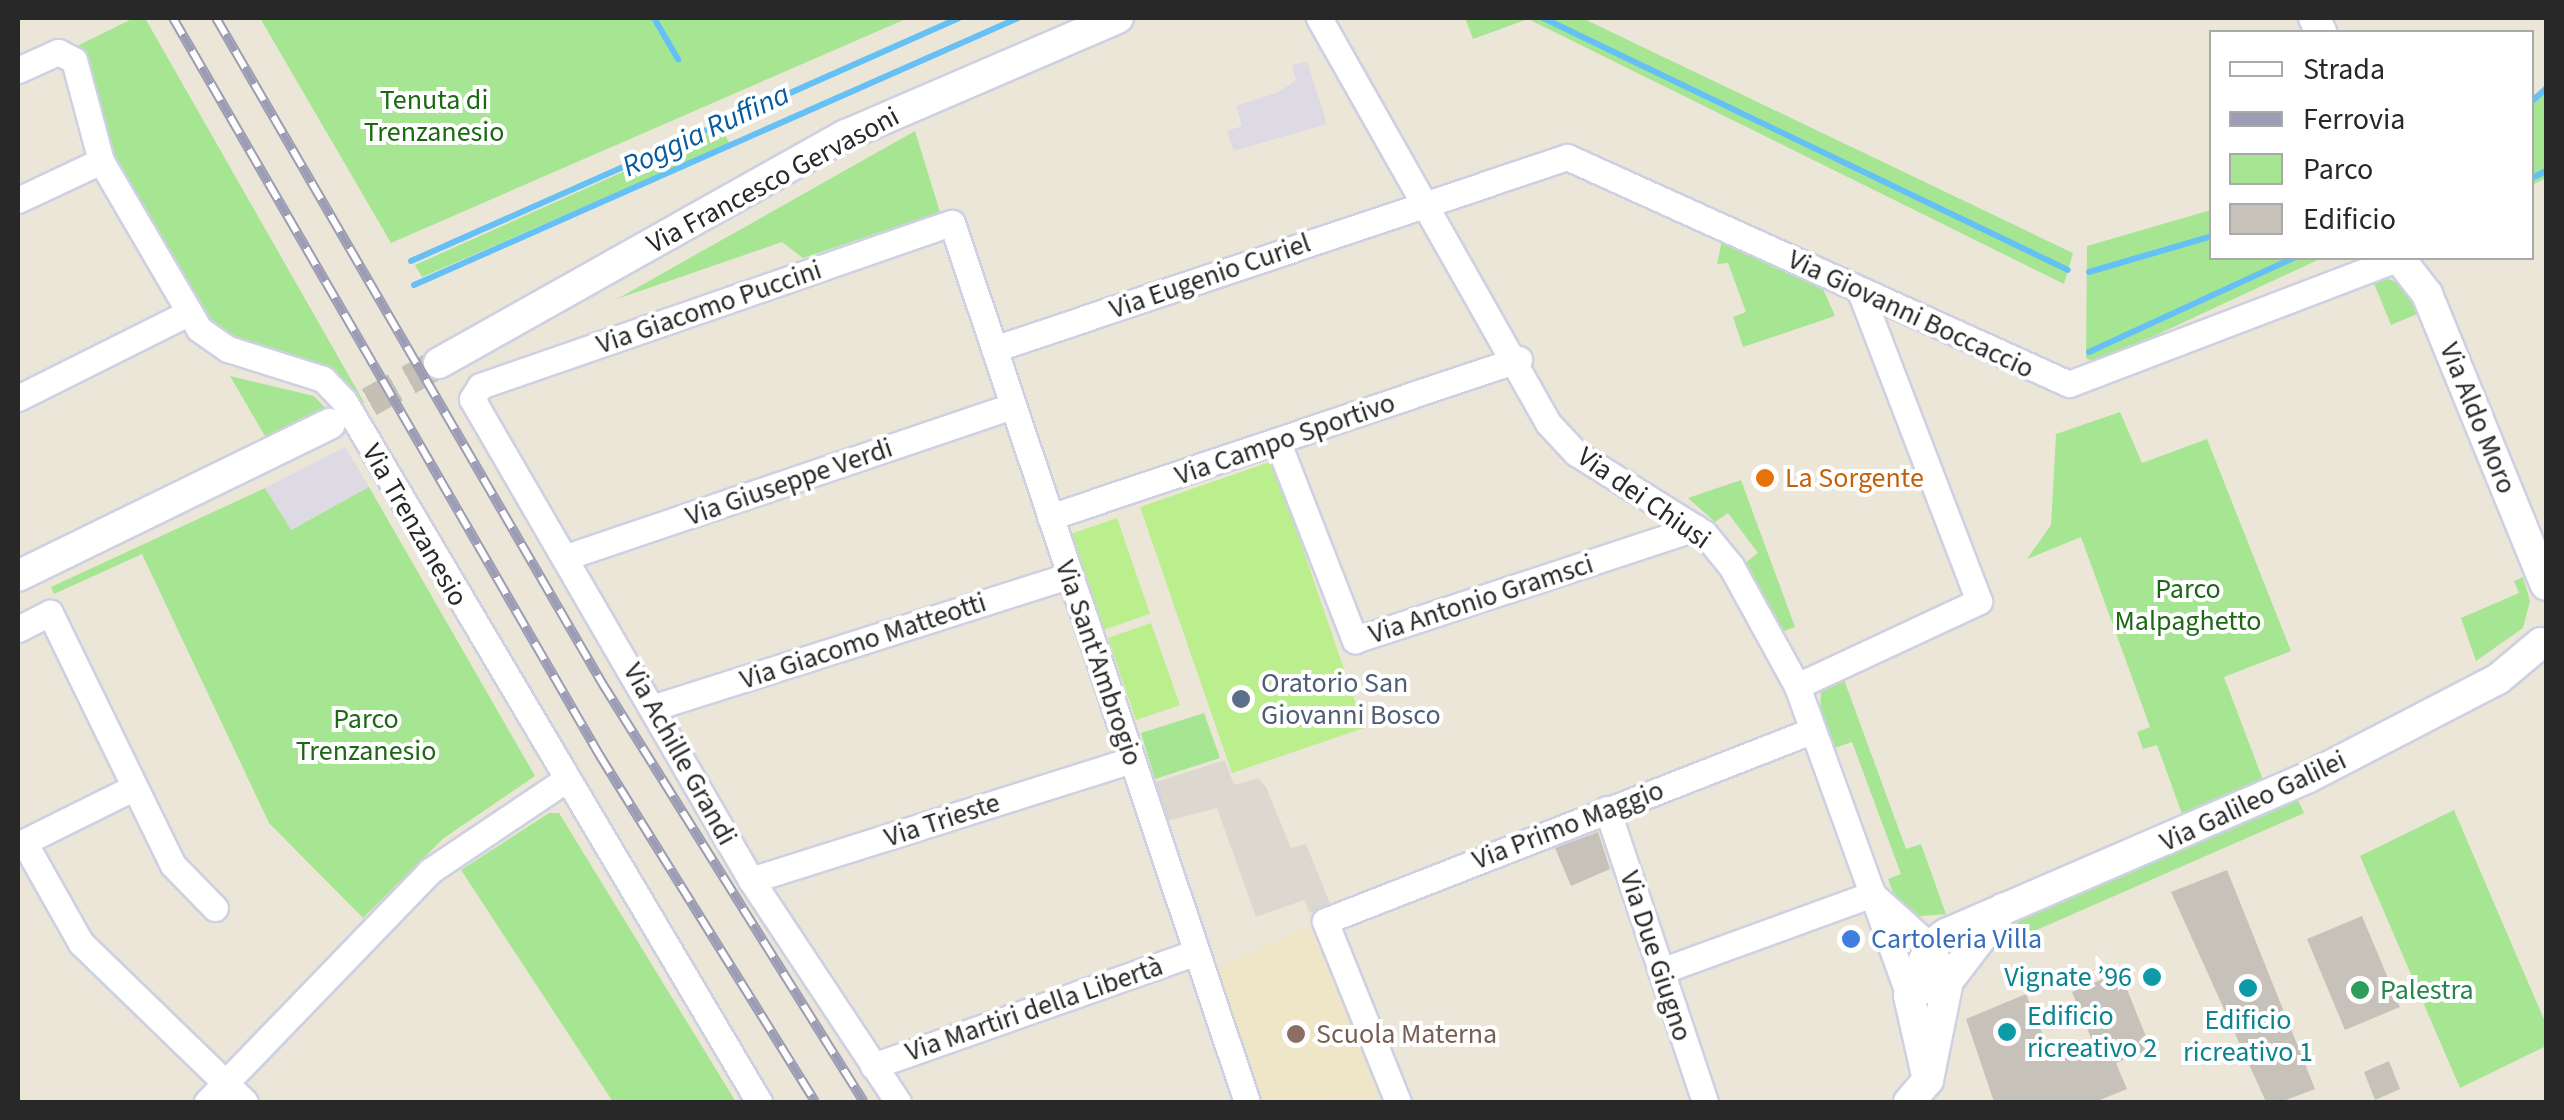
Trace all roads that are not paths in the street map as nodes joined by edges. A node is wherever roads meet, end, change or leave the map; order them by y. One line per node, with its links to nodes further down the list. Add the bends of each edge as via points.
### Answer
1 (1118, 18): 14 (street, Via Francesco Gervasoni, via 846,135)
2 (1319, 18): 6 (street, Via dei Chiusi)
3 (18, 70): 4 (street, Via Trenzanesio, via 54,53 70,56)
4 (101, 161): 5 (street); 11 (street, Via Trenzanesio)
5 (18, 200)
6 (1426, 204): 10 (street, Via Giovanni Boccaccio, via 1576,157); 12 (street, Via Eugenio Curiel); 13 (street, Via dei Chiusi)
7 (952, 223): 12 (street, Via Sant'Ambrogio); 16 (street, Via Giacomo Puccini, via 480,386)
8 (2394, 260): 10 (street, Via Giovanni Boccaccio, via 2069,384)
9 (2400, 260): 25 (street, Via Aldo Moro, via 2426,294)
10 (1861, 294): 28 (street, via 1979,602)
11 (186, 314): 15 (street); 32 (street, Via Trenzanesio, via 228,349 334,387)
12 (994, 349): 17 (street, Via Sant'Ambrogio)
13 (1519, 358): 19 (street, Via Campo Sportivo); 21 (street, Via dei Chiusi, via 1565,443)
14 (439, 364)
15 (18, 398)
16 (472, 400): 22 (street, Via Achille Grandi)
17 (1013, 406): 20 (street, Via Sant'Ambrogio); 22 (street, Via Giuseppe Verdi)
18 (330, 424): 24 (street)
19 (1278, 443): 20 (street, Via Campo Sportivo); 21 (street, Via Antonio Gramsci, via 1345,633 1355,640)
20 (1050, 518): 23 (street, Via Sant'Ambrogio)
21 (1696, 528): 28 (street, Via dei Chiusi, via 1731,566)
22 (566, 557): 29 (street, Via Achille Grandi)
23 (1070, 574): 29 (street, Via Giacomo Matteotti); 31 (street, Via Sant'Ambrogio)
24 (18, 576)
25 (2546, 586)
26 (18, 629): 33 (street, via 50,613)
27 (2545, 656): 39 (street, Via Galileo Galilei, via 2200,828)
28 (1796, 686): 30 (street, Via dei Chiusi)
29 (655, 707): 36 (street, Via Achille Grandi)
30 (1811, 731): 34 (street, Via Primo Maggio); 37 (street, Via dei Chiusi)
31 (1132, 760): 36 (street, Via Trieste); 41 (street, Via Sant'Ambrogio)
32 (564, 781): 46 (street, via 430,871); 50 (street, Via Trenzanesio)
33 (133, 788): 35 (street); 38 (street, via 173,865)
34 (1607, 809): 42 (street, Via Due Giugno); 53 (street, Via Primo Maggio, via 1325,922)
35 (21, 843): 46 (street, via 81,942)
36 (751, 880): 45 (street, Via Achille Grandi)
37 (1872, 894): 40 (street, Via dei Chiusi); 42 (street); 44 (street, Via dei Chiusi)
38 (215, 908)
39 (2004, 910): 40 (street, Via Galileo Galilei); 43 (street, Via Galileo Galilei)
40 (1930, 946): 43 (street); 44 (street)
41 (1196, 952): 45 (street, Via Martiri della Libertà); 52 (street, Via Sant'Ambrogio)
42 (1661, 971): 54 (street, Via Due Giugno)
43 (1948, 981): 44 (street); 47 (street)
44 (1909, 996): 47 (street)
45 (873, 1066): 51 (street, Via Achille Grandi)
46 (226, 1084): 48 (street); 49 (street)
47 (1926, 1095)
48 (207, 1102)
49 (245, 1102)
50 (759, 1102)
51 (898, 1102)
52 (1247, 1102)
53 (1398, 1102)
54 (1705, 1102)

